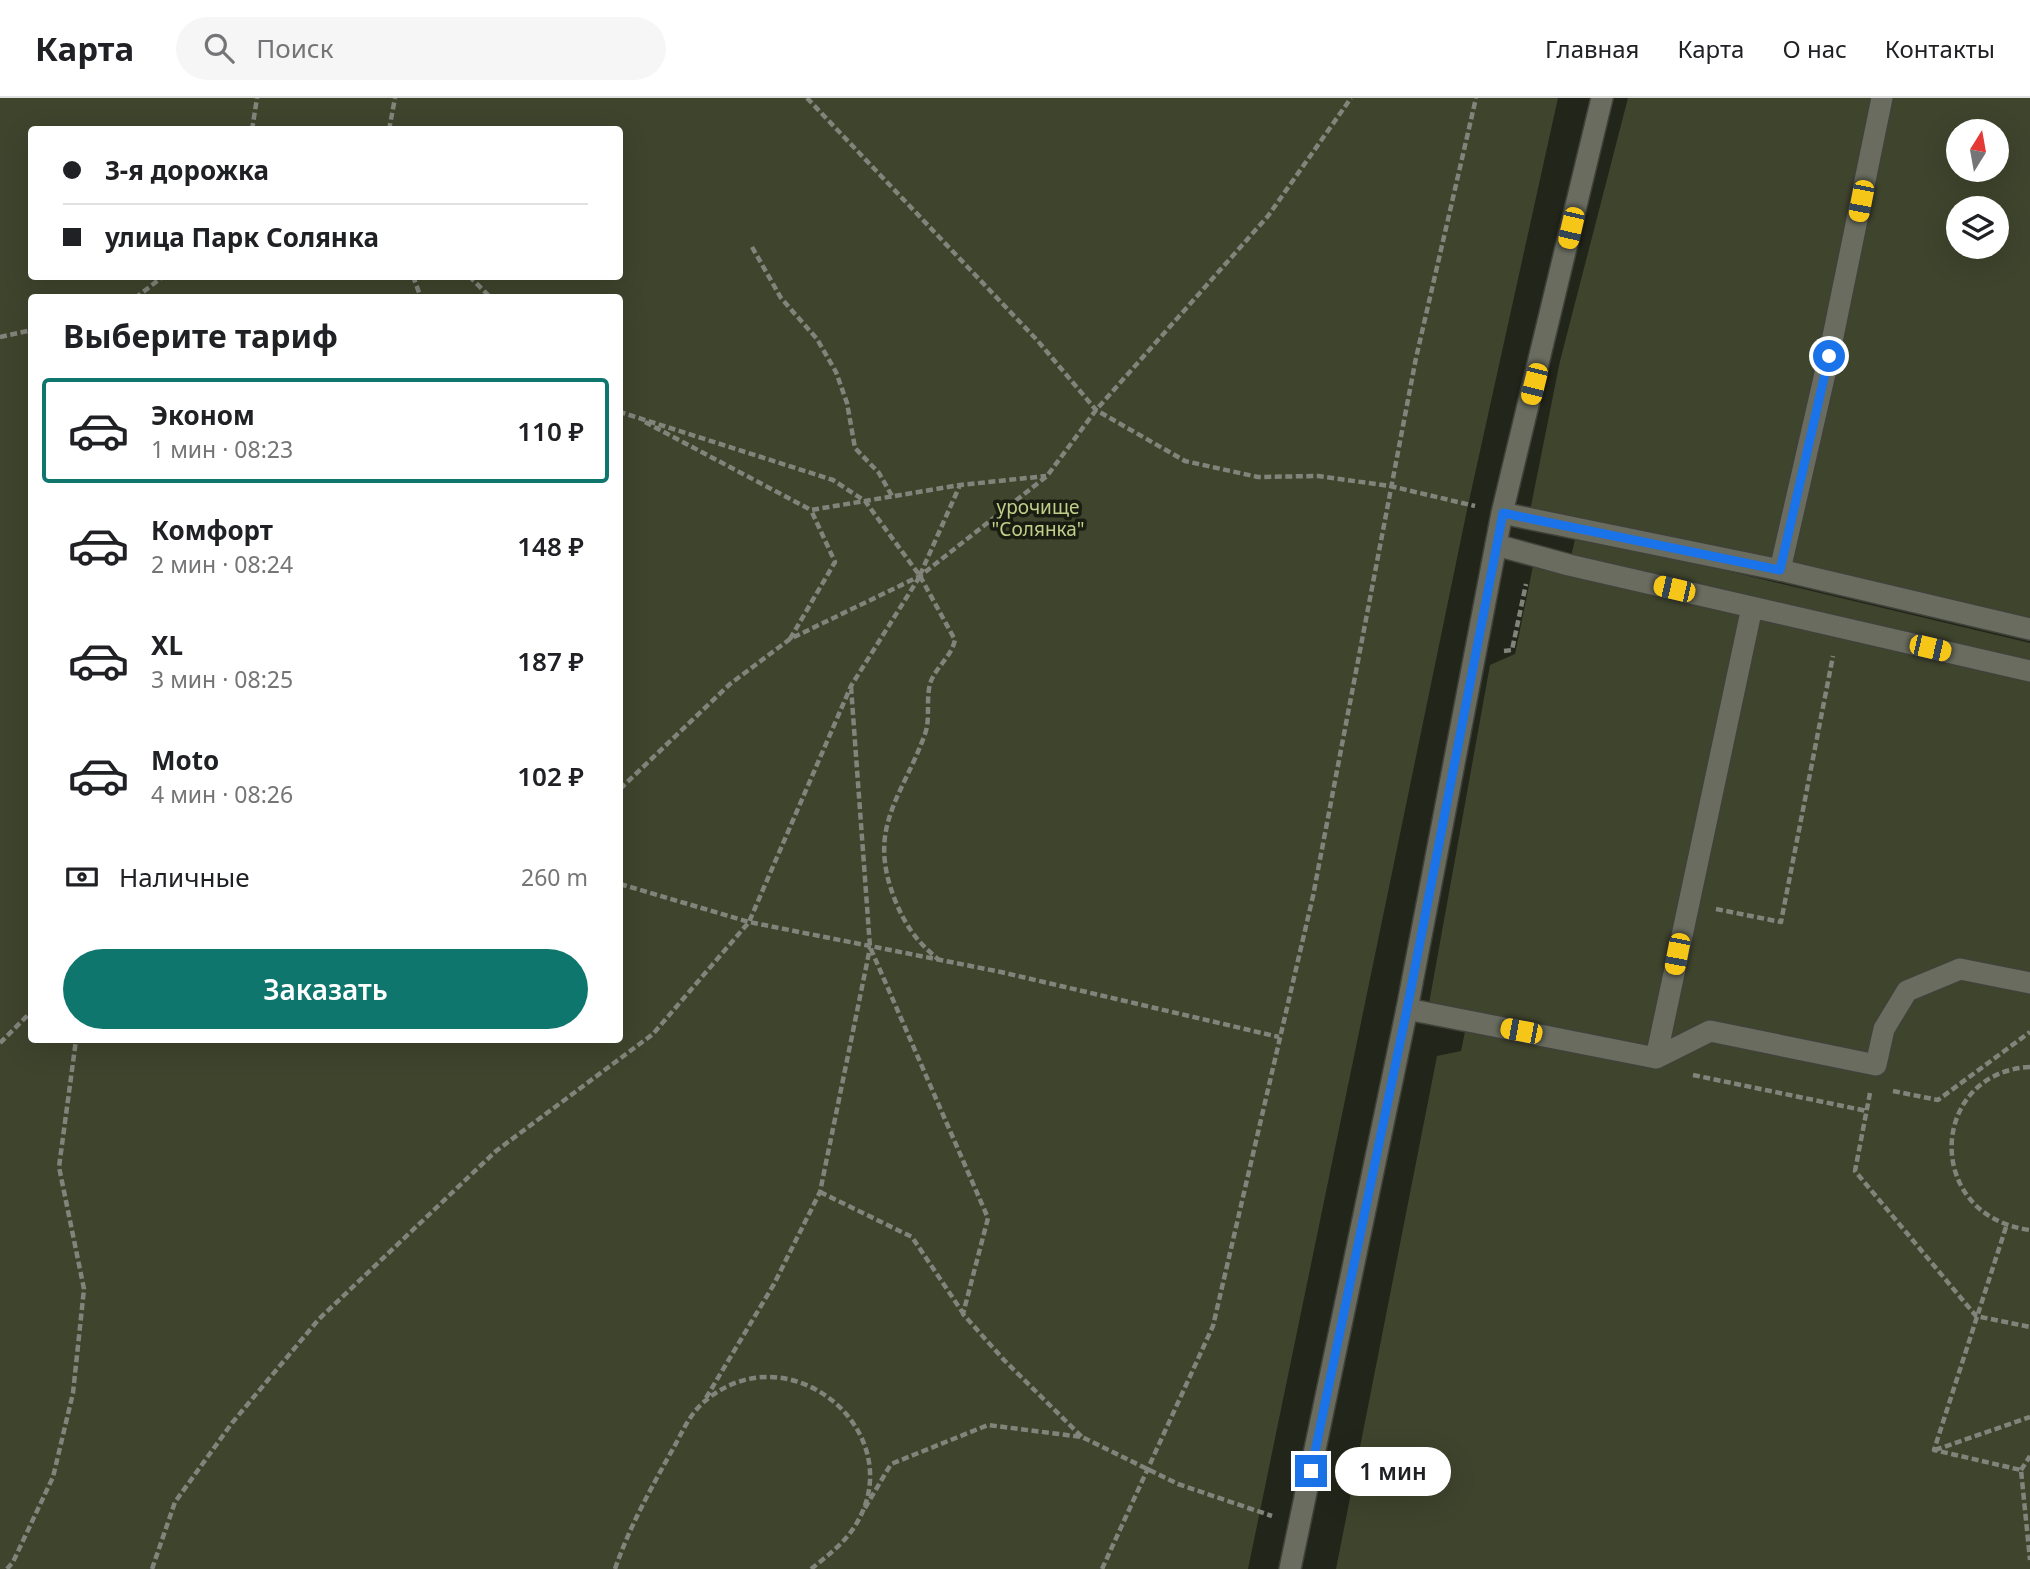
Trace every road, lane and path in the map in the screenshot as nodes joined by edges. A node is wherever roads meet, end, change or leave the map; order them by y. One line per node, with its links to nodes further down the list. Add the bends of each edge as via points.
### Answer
1 (257, 98): 8 (path)
2 (396, 98): 9 (path)
3 (807, 98): 17 (path, via 1037,340)
4 (1351, 98): 17 (path, via 1268,216)
5 (1476, 98): 22 (path)
6 (1602, 98): 26 (street)
7 (1882, 98): 28 (street)
8 (253, 126)
9 (390, 126)
10 (752, 247): 23 (path, via 781,298 817,339 836,372 855,449 879,473)
11 (158, 280): 13 (path)
12 (473, 280): 14 (path)
13 (140, 294)
14 (487, 294)
15 (28, 331): 16 (path)
16 (0, 337)
17 (1096, 410): 20 (path); 22 (path, via 1185,461 1258,477 1318,476)
18 (623, 412): 19 (path)
19 (634, 417): 24 (path, via 833,480); 25 (path)
20 (1047, 476): 21 (path); 29 (path)
21 (961, 485): 23 (path); 29 (path)
22 (1390, 486): 26 (path); 46 (path, via 1313,896)
23 (892, 496): 24 (path)
24 (866, 501): 25 (path); 29 (path)
25 (811, 510): 33 (path, via 835,562)
26 (1503, 513): 27 (street); 28 (street)
27 (1496, 545): 30 (street); 43 (street)
28 (1780, 570): 32 (street)
29 (920, 576): 33 (path); 35 (path); 41 (path, via 955,640 927,694 926,731 889,813 882,863 901,916 922,946)
30 (1752, 607): 31 (street); 38 (street)
31 (1839, 627): 34 (street); 38 (path, via 1781,922)
32 (2030, 629)
33 (790, 639): 36 (path, via 730,684)
34 (2030, 671)
35 (851, 686): 39 (path); 40 (path)
36 (623, 786)
37 (623, 885): 39 (path)
38 (1688, 903): 49 (street)
39 (749, 922): 40 (path); 71 (path, via 653,1034 496,1151 319,1318 232,1423 175,1502)
40 (870, 947): 41 (path); 54 (path); 57 (path, via 988,1218)
41 (941, 960): 46 (path)
42 (2030, 983): 50 (street, via 1960,970 1908,991 1884,1029)
43 (1407, 1009): 49 (street); 67 (street)
44 (28, 1016): 47 (path)
45 (2030, 1032): 52 (path, via 1938,1100)
46 (1279, 1037): 65 (path, via 1213,1326)
47 (0, 1043)
48 (76, 1043): 70 (path, via 59,1167 84,1289 73,1393 53,1477)
49 (1656, 1058): 50 (street, via 1710,1031); 53 (path, via 1663,1069)
50 (1876, 1065): 52 (path)
51 (2030, 1066): 55 (path, via 2010,1068 1979,1084 1956,1117 1950,1146 1956,1177 1976,1208)
52 (1872, 1086): 53 (path)
53 (1867, 1111): 58 (path, via 1855,1171)
54 (820, 1192): 57 (path, via 912,1237); 60 (path, via 774,1284)
55 (2006, 1227): 56 (path); 58 (path)
56 (2030, 1230)
57 (963, 1314): 62 (path)
58 (1976, 1316): 59 (path); 63 (path)
59 (2030, 1327)
60 (704, 1402): 68 (path, via 746,1379 769,1377 792,1378 833,1399 855,1426 867,1458 867,1493); 72 (path, via 688,1420 628,1529)
61 (2030, 1417): 63 (path)
62 (1082, 1437): 65 (path); 68 (path, via 988,1425 891,1464)
63 (1934, 1450): 66 (path)
64 (2030, 1456): 66 (path)
65 (1149, 1470): 67 (path); 74 (path)
66 (2021, 1470): 69 (path)
67 (1299, 1525): 75 (street)
68 (854, 1527): 73 (path)
69 (2030, 1560)
70 (7, 1569)
71 (152, 1569)
72 (615, 1569)
73 (811, 1569)
74 (1102, 1569)
75 (1290, 1569)

